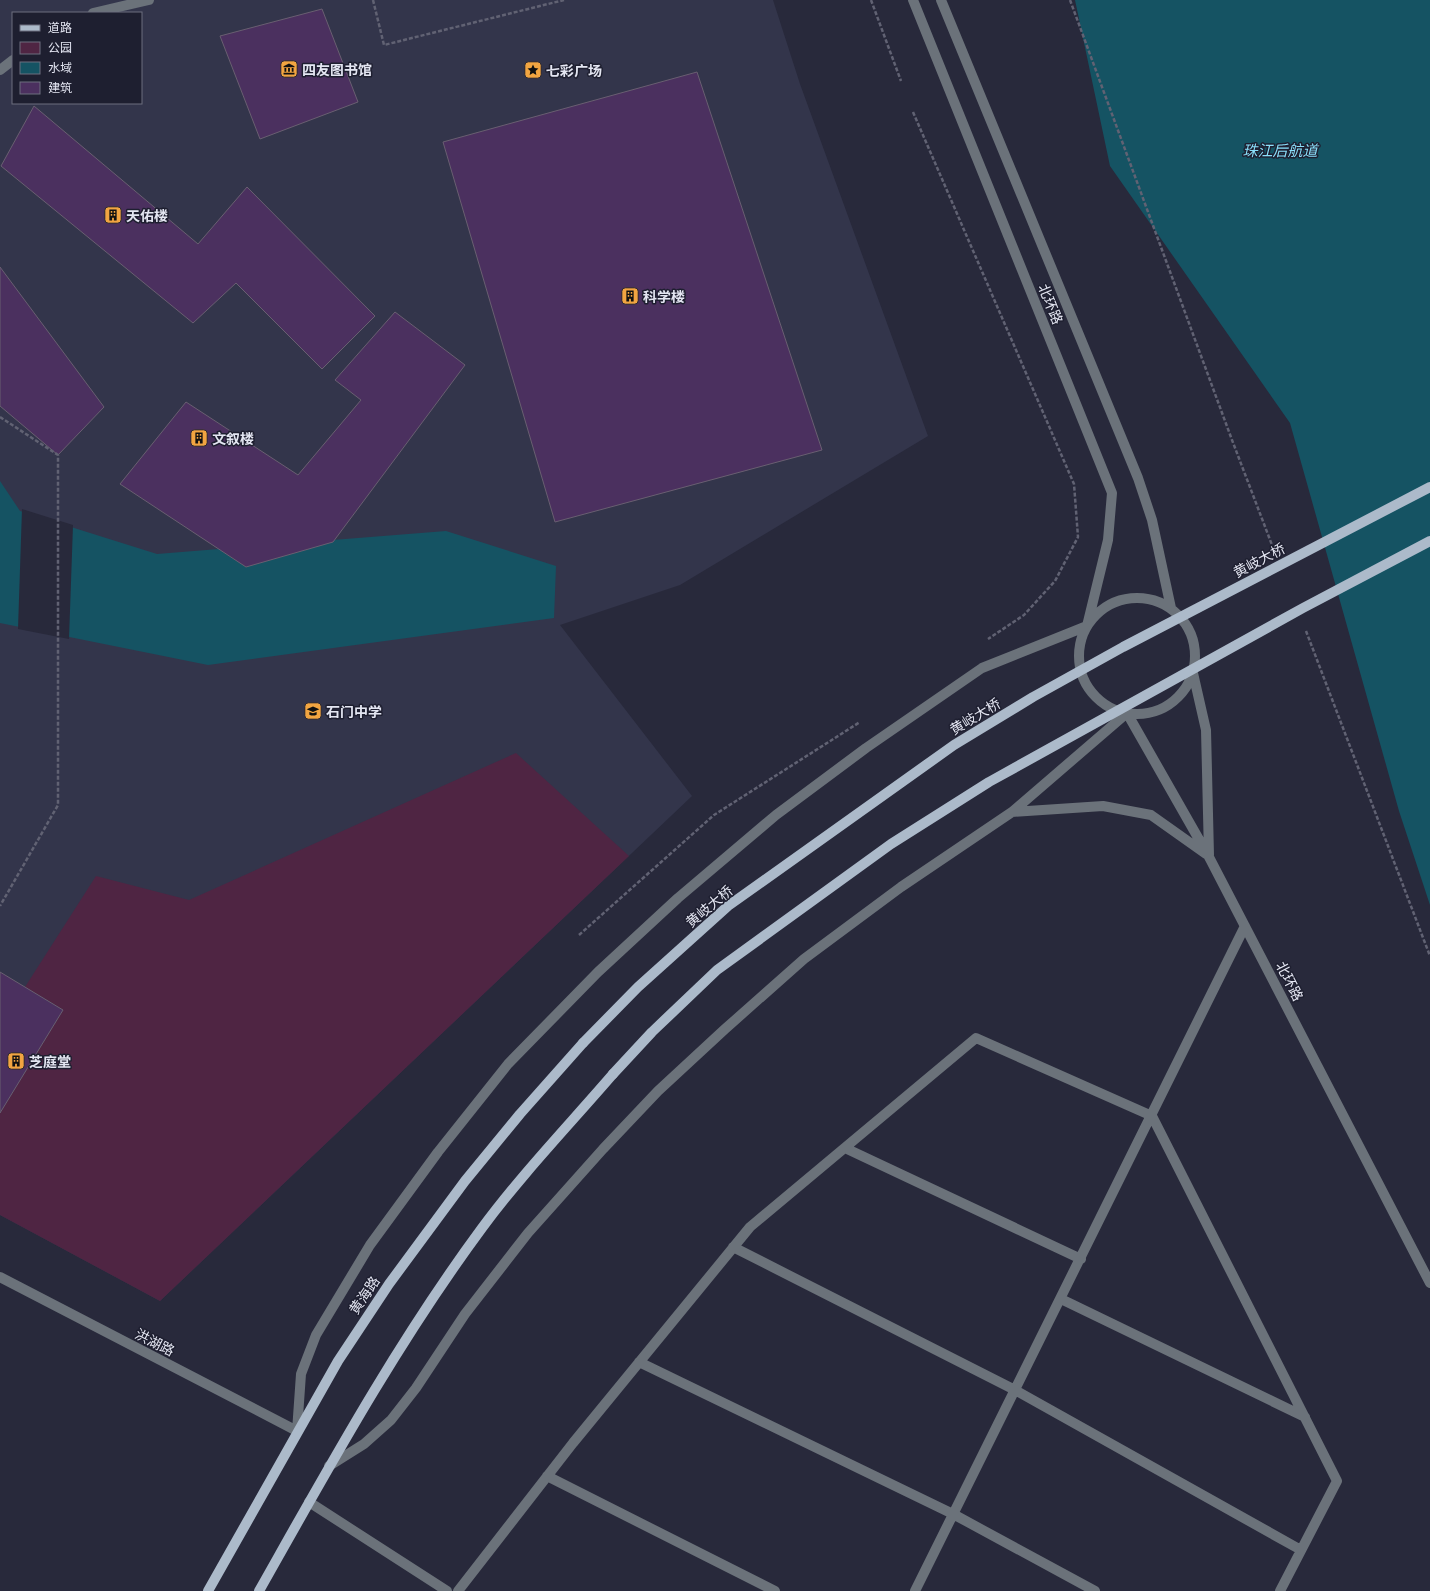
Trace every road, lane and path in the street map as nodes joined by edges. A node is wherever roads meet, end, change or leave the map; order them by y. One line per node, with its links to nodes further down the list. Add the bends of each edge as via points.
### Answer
1 (149, 0): 8 (street)
2 (373, 0): 3 (path, via 384,45)
3 (564, 0)
4 (871, 0): 11 (path)
5 (913, 0): 19 (street, 北环路, via 1112,493 1108,540)
6 (941, 0): 17 (street, 北环路, via 1138,478 1152,520)
7 (1070, 0): 16 (path)
8 (97, 12)
9 (12, 61): 10 (street)
10 (0, 70)
11 (901, 81)
12 (913, 112): 20 (path, via 1074,484 1078,537 1055,581 1024,615)
13 (0, 417): 26 (path, via 58,455 58,805)
14 (1430, 487): 30 (main road, 黄岐大桥, bridge, via 1123,647 954,745 728,906 638,987)
15 (1430, 541): 42 (main road, bridge, via 1003,774 891,844 717,970 652,1032 613,1074 532,1166 483,1227 387,1368)
16 (1274, 551)
17 (1171, 608): 19 (street, via 1147,598 1122,600 1108,605 1096,614); 21 (street, via 1184,621 1192,637 1196,655)
18 (1303, 624): 29 (path)
19 (1087, 626): 22 (street, via 1080,643 1079,662 1085,680 1095,695 1109,707); 41 (street, via 982,668 866,748 776,815 678,898 598,972 508,1064 438,1152 370,1245 316,1335 301,1374)
20 (986, 641)
21 (1193, 673): 22 (street, via 1186,688 1175,700 1160,709 1144,714); 25 (street, 北环路, via 1206,730)
22 (1127, 713): 24 (street); 25 (street)
23 (861, 722): 28 (path, via 714,815)
24 (1012, 812): 25 (street, via 1103,806 1151,815); 42 (street, via 901,887 804,959 658,1091 523,1239 466,1314 392,1420 364,1444)
25 (1209, 857): 27 (street, 北环路)
26 (0, 906)
27 (1246, 926): 31 (street); 36 (street, 北环路)
28 (578, 934)
29 (1430, 956)
30 (583, 1043): 41 (main road, 黄海路, via 520,1114 425,1233 338,1361)
31 (1152, 1116): 32 (street, via 976,1038); 34 (street); 40 (street)
32 (845, 1148): 33 (street, via 750,1228); 34 (street)
33 (733, 1247): 38 (street); 39 (street)
34 (1080, 1259): 37 (street)
35 (0, 1277): 41 (street, 洪湖路)
36 (1430, 1283)
37 (1061, 1299): 39 (street); 40 (street)
38 (639, 1362): 43 (street); 45 (street)
39 (1015, 1390): 45 (street); 46 (street)
40 (1305, 1417): 46 (street, via 1337,1481)
41 (297, 1431): 47 (main road, 黄海路)
42 (329, 1466): 44 (main road)
43 (547, 1476): 50 (street); 51 (street)
44 (309, 1502): 48 (main road); 49 (street)
45 (953, 1514): 52 (street); 53 (street)
46 (1301, 1550): 54 (street)
47 (208, 1591)
48 (259, 1591)
49 (447, 1591)
50 (458, 1591)
51 (775, 1591)
52 (915, 1591)
53 (1095, 1591)
54 (1280, 1591)

